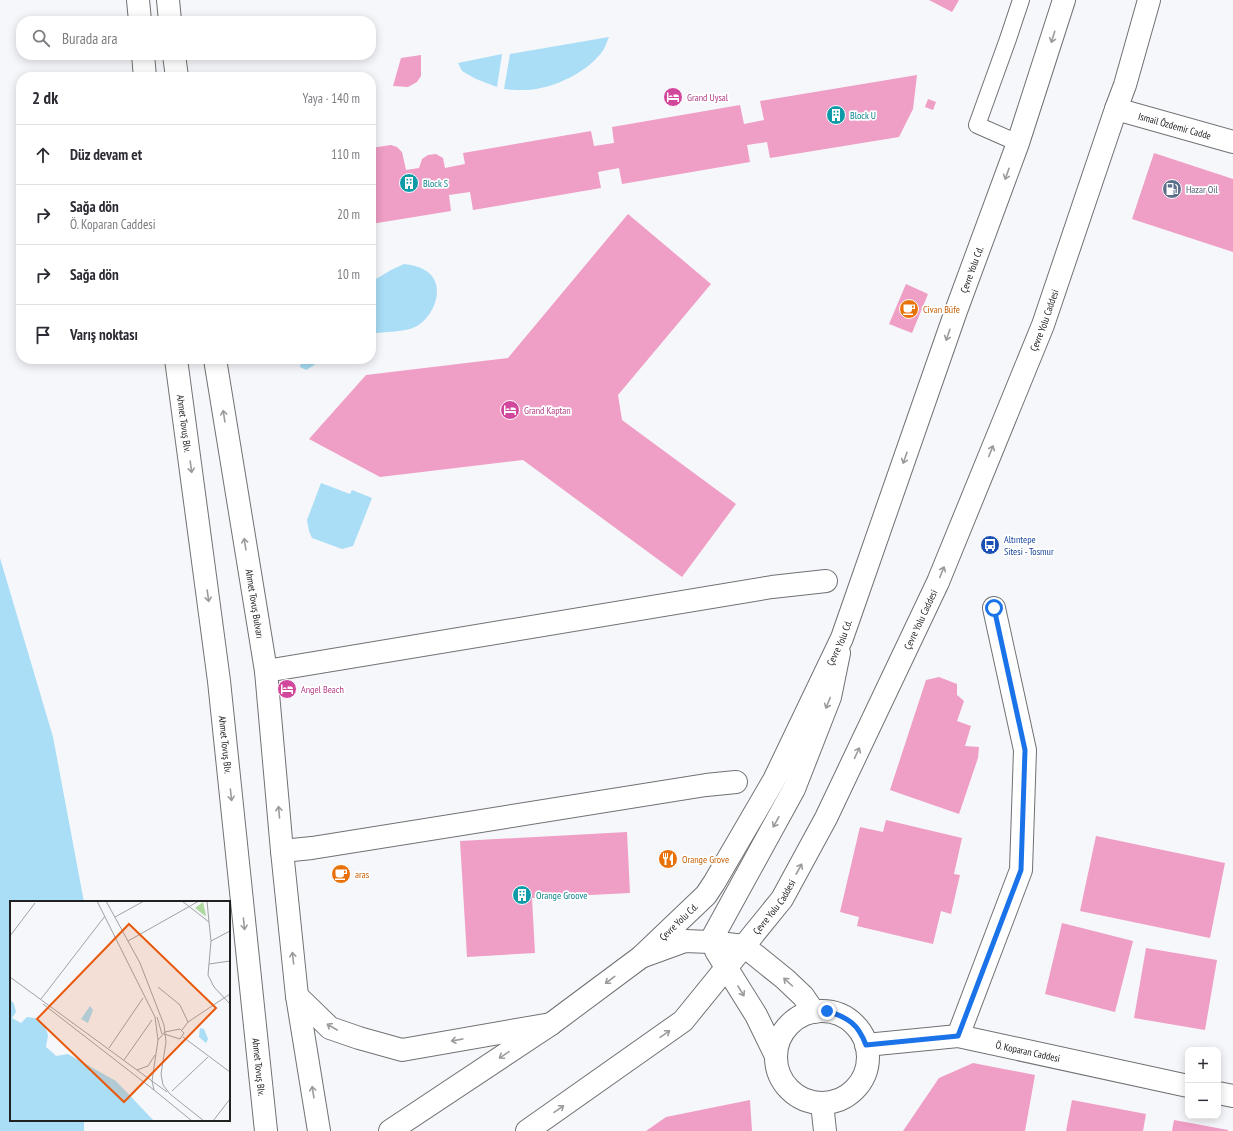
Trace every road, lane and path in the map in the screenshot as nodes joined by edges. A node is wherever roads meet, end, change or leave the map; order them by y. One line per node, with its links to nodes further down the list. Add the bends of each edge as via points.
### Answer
1 (138, 0): 6 (main road)
2 (168, 0): 7 (main road)
3 (1021, 0): 14 (lane, via 977,125)
4 (1064, 0): 14 (main road, Çevre Yolu Cd., one-way to 14)
5 (1150, 0): 12 (main road, Çevre Yolu Caddesi)
6 (140, 16)
7 (170, 16)
8 (143, 60): 10 (main road)
9 (175, 60): 11 (main road)
10 (145, 72)
11 (176, 72)
12 (1116, 109): 13 (main road, Ismail Ôzdemir Cadde); 24 (main road, Çevre Yolu Caddesi, one-way to 12, via 782,900 826,818 938,582 1043,325)
13 (1233, 142)
14 (1018, 143): 19 (main road, Çevre Yolu Cd., one-way to 19, via 956,311)
15 (177, 364): 37 (main road, Ahmet Tovuş Blv., one-way to 37, via 219,681)
16 (216, 364): 20 (main road, Ahmet Tovuş Bulvarı, one-way to 16)
17 (826, 581): 20 (main road)
18 (994, 608): 30 (main road, via 1025,750 1021,870)
19 (842, 638): 23 (main road, one-way to 23, via 830,697 794,789); 25 (main road, Çevre Yolu Cd., via 774,780 714,883 706,895)
20 (266, 671): 22 (main road, Ahmet Tovuş Bulvarı, one-way to 20)
21 (736, 782): 22 (main road, via 706,784)
22 (282, 851): 27 (main road, Ahmet Tovuş Bulvarı, one-way to 22)
23 (710, 942): 24 (main road); 25 (main road, via 685,941); 26 (main road)
24 (744, 946): 26 (main road, Çevre Yolu Caddesi); 28 (main road, one-way to 24, via 803,996 785,979)
25 (641, 957): 29 (main road, Çevre Yolu Cd., one-way to 29)
26 (727, 968): 32 (main road, one-way to 32, via 756,1015); 40 (main road, Çevre Yolu Caddesi, one-way to 26, via 683,1022)
27 (297, 996): 29 (main road, one-way to 27, via 402,1050 330,1028); 38 (main road, Ahmet Tovuş Bulvarı, one-way to 27)
28 (814, 1012): 31 (main road, via 827,1011 852,1022 861,1032); 32 (main road, via 799,1017 787,1027 779,1041)
29 (551, 1024): 39 (main road, Çevre Yolu Cd., one-way to 39)
30 (958, 1036): 31 (main road, Ö. Koparan Caddesi); 33 (main road, Ö. Koparan Caddesi)
31 (866, 1045): 36 (main road, via 868,1059 859,1086 836,1101)
32 (776, 1056): 36 (main road, via 778,1071 784,1084 809,1102)
33 (1185, 1085)
34 (1221, 1094): 35 (main road)
35 (1233, 1096)
36 (822, 1103): 41 (main road)
37 (266, 1131)
38 (319, 1131)
39 (390, 1131)
40 (527, 1131)
41 (825, 1131)

